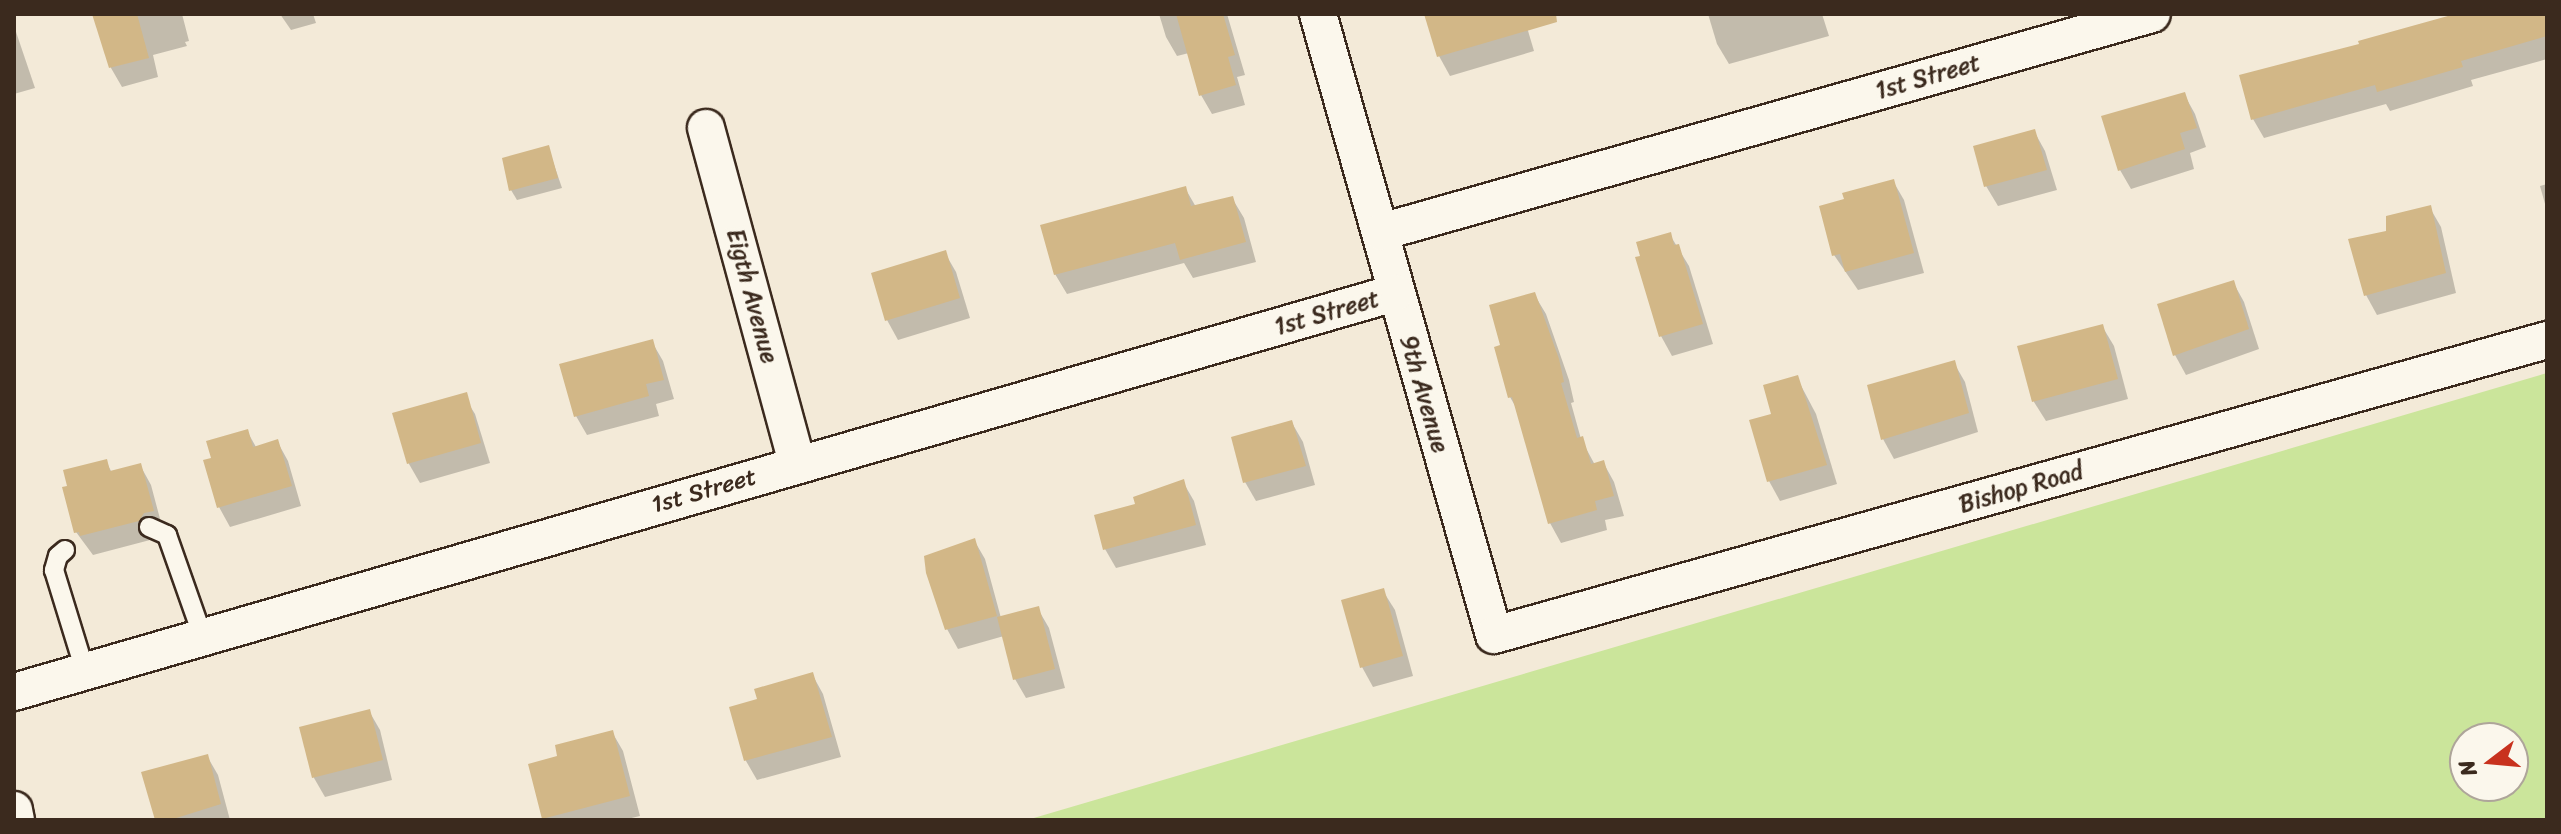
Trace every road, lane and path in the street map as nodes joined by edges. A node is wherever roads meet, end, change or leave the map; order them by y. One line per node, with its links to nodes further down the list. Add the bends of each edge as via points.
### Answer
1 (1318, 14): 4 (street, 9th Avenue)
2 (2152, 14): 4 (street, 1st Street)
3 (706, 128): 7 (street, Eigth Avenue)
4 (1381, 232): 5 (street, 9th Avenue)
5 (1395, 293): 7 (street, 1st Street); 10 (street, 9th Avenue)
6 (2547, 340): 10 (street, Bishop Road)
7 (797, 463): 11 (street, 1st Street)
8 (149, 527): 11 (lane, via 167,535)
9 (65, 550): 12 (lane, via 54,570)
10 (1494, 635)
11 (203, 637): 12 (street, 1st Street)
12 (85, 671): 13 (street, 1st Street)
13 (14, 692)
14 (14, 810): 15 (street)
15 (16, 820)

